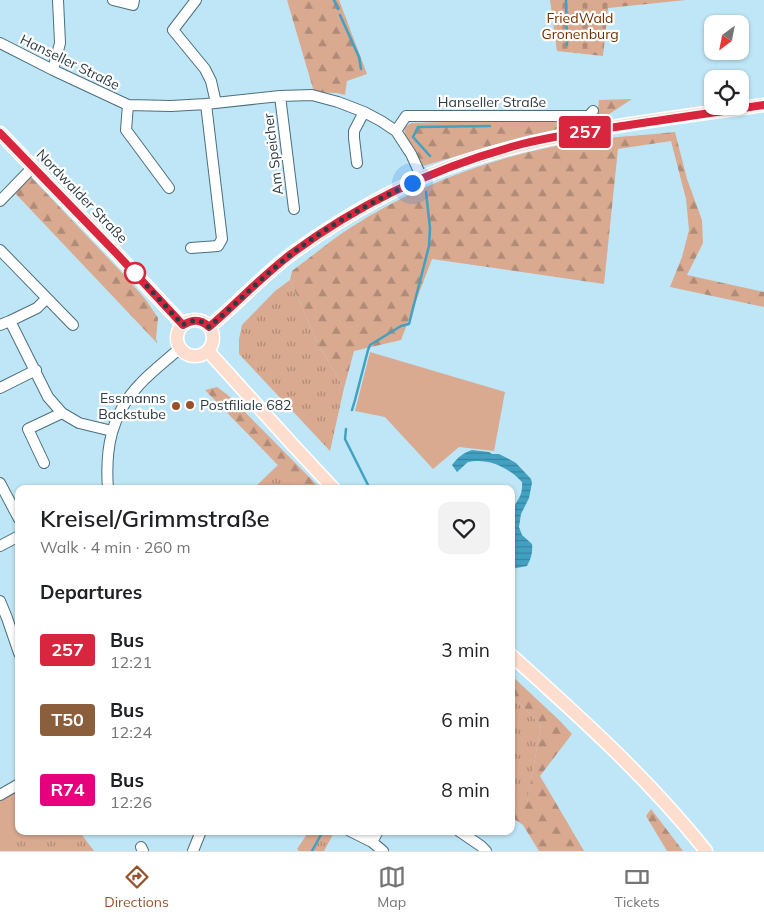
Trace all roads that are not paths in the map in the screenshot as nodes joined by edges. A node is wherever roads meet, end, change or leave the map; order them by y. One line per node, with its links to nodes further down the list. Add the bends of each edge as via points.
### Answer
1 (58, 0): 6 (street, via 60,43)
2 (113, 0): 3 (street, via 133,5)
3 (134, 0)
4 (196, 0): 8 (street, via 174,30 204,69 210,81)
5 (0, 43): 6 (street, Hanseller Straße)
6 (53, 70): 9 (street, Hanseller Straße)
7 (280, 96): 8 (street, Hanseller Straße); 12 (street, Hanseller Straße, via 312,95); 20 (street, Am Speicher)
8 (211, 103): 9 (street, Hanseller Straße); 21 (street, via 222,239 218,246)
9 (128, 105): 18 (street, Hanseller Straße, via 126,130)
10 (764, 105): 17 (main road, via 523,144)
11 (593, 111): 13 (street, Hanseller Straße, via 590,116 406,116)
12 (364, 112): 13 (street, Hanseller Straße); 15 (street, via 354,131)
13 (396, 131): 17 (street, Hanseller Straße)
14 (0, 133): 16 (main road, Nordwalder Straße)
15 (357, 163)
16 (33, 167): 19 (street); 26 (main road, Nordwalder Straße)
17 (422, 178): 27 (main road, via 344,219 292,254)
18 (169, 188)
19 (0, 201)
20 (294, 208)
21 (191, 248)
22 (0, 250): 23 (street)
23 (46, 298): 24 (street, via 37,308); 25 (street)
24 (5, 323): 30 (street)
25 (73, 325)
26 (183, 325): 27 (main road, via 195,320); 28 (main road, via 178,335)
27 (209, 327): 29 (main road, via 213,337)
28 (180, 348): 29 (main road, via 196,356); 33 (street, via 132,393)
29 (208, 351): 37 (main road)
30 (36, 370): 31 (street); 32 (street, via 48,397)
31 (0, 388)
32 (62, 413): 33 (street, via 80,423); 34 (street, via 28,429)
33 (112, 431): 36 (street, via 108,450)
34 (44, 463)
35 (0, 483): 38 (street)
36 (108, 485)
37 (330, 485)
38 (15, 511)
39 (15, 538): 40 (street)
40 (0, 546)
41 (0, 601): 42 (street)
42 (15, 641)
43 (515, 659): 54 (main road, via 627,763)
44 (15, 786): 45 (street)
45 (0, 795)
46 (199, 835): 51 (street)
47 (358, 835): 50 (street)
48 (376, 835): 50 (street)
49 (464, 835): 53 (street)
50 (372, 842): 52 (street)
51 (193, 851)
52 (383, 851)
53 (486, 851)
54 (706, 851)

